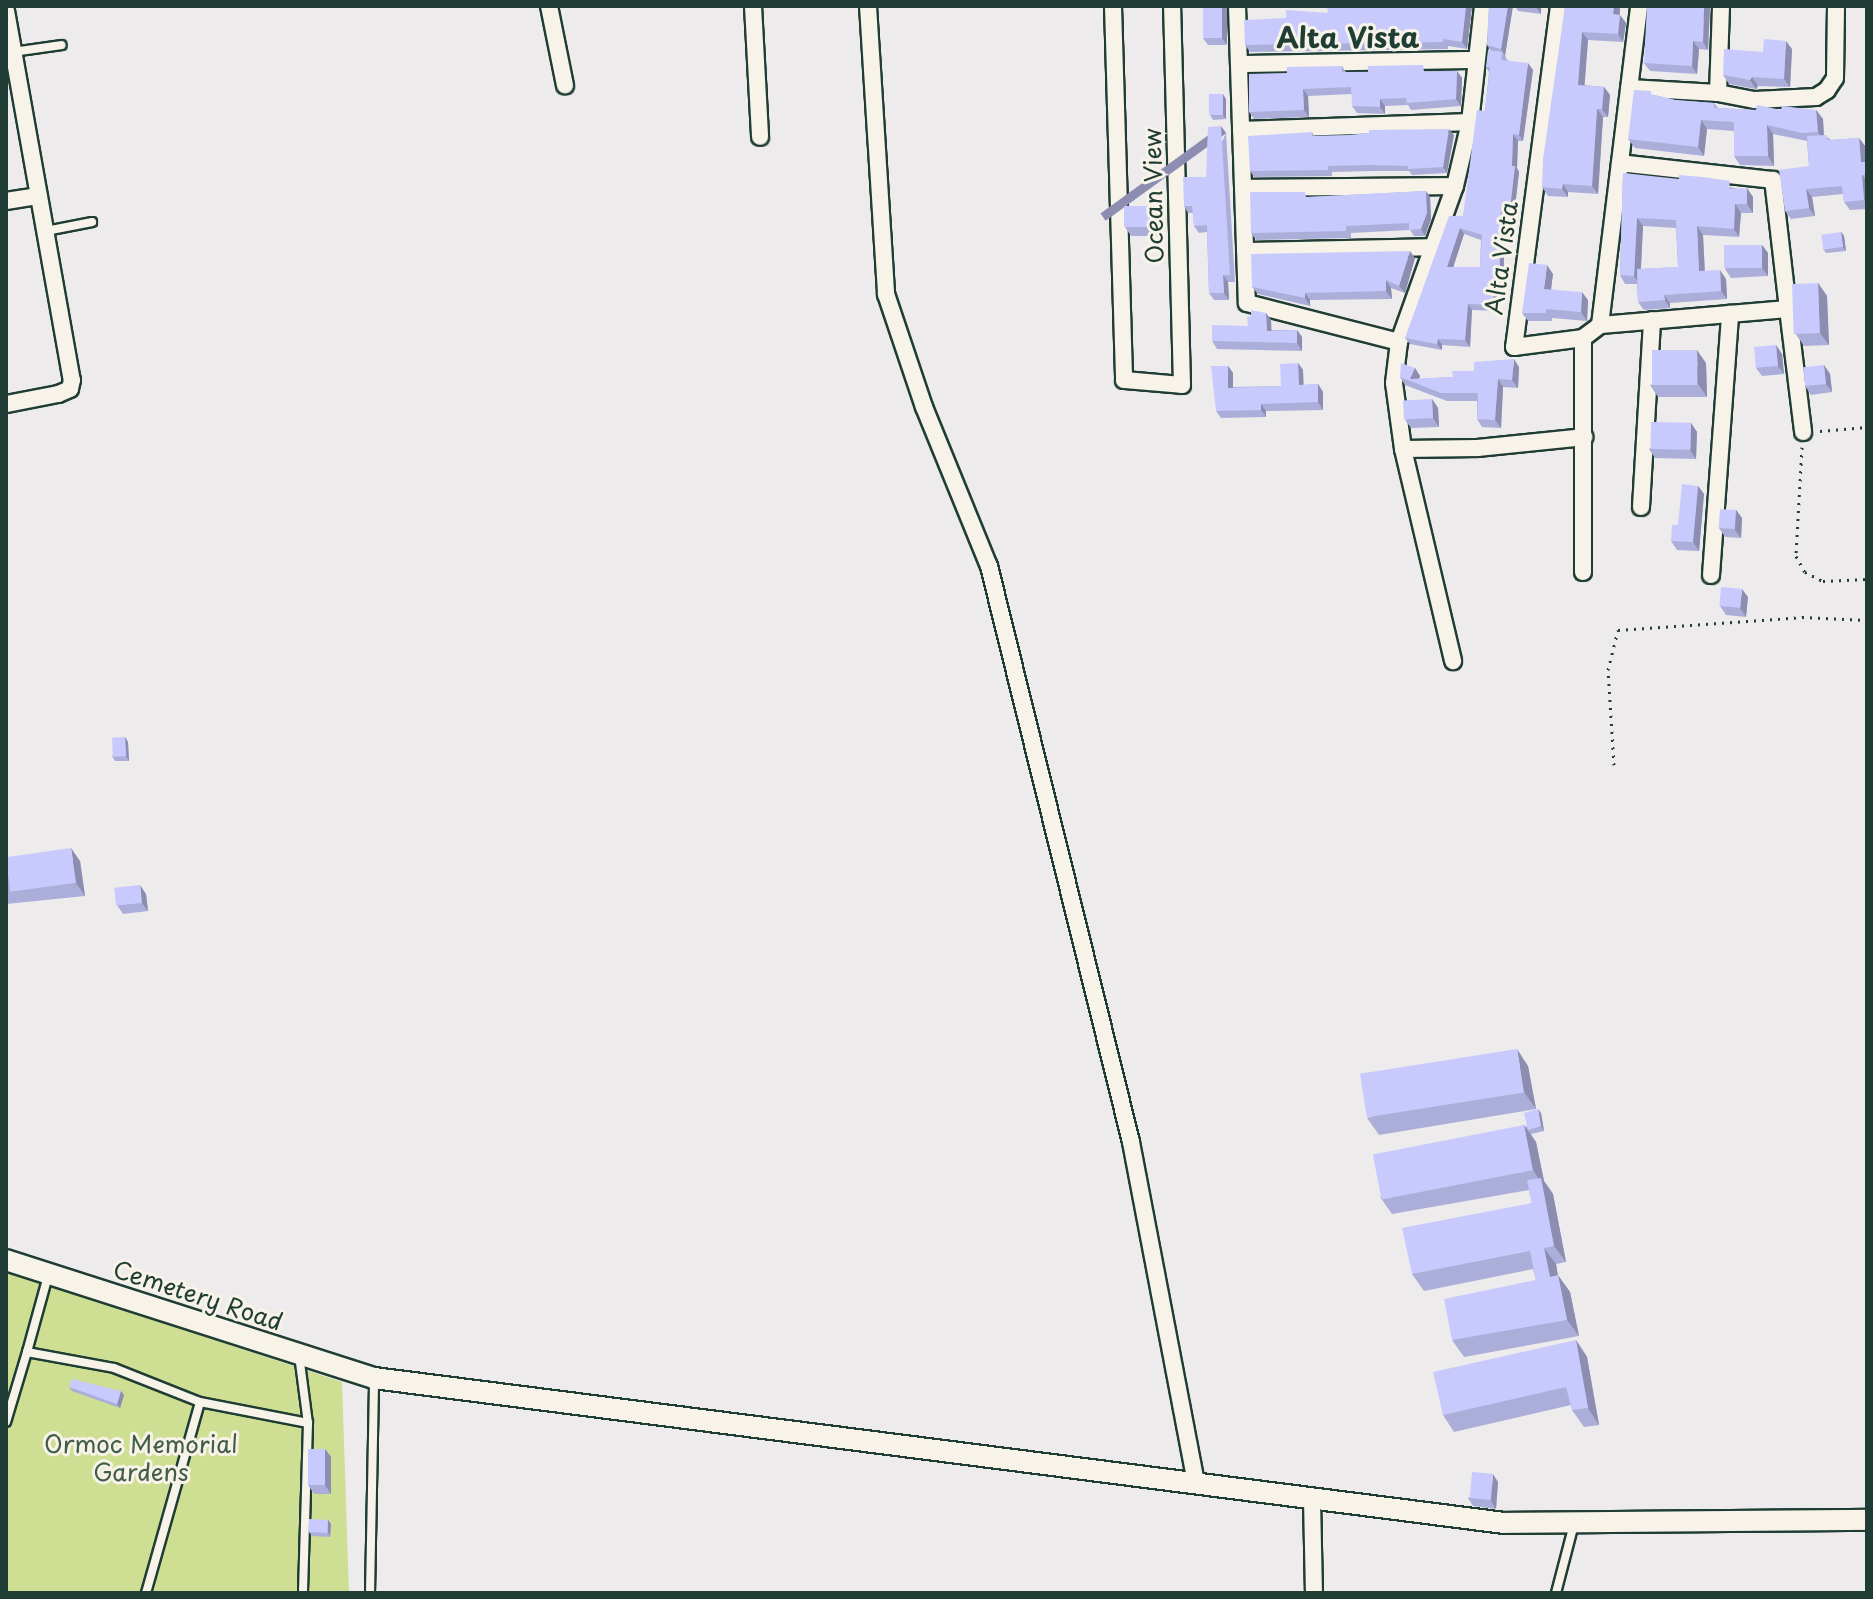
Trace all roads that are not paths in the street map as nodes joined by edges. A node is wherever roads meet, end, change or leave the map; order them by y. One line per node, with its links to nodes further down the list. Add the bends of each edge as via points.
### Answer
1 (549, 6): 17 (street)
2 (753, 6): 22 (street)
3 (868, 6): 54 (street, via 886,294 924,407 989,566 1131,1142)
4 (1113, 6): 5 (street, Ocean View, via 1124,380 1182,385)
5 (1172, 6)
6 (1237, 6): 16 (street)
7 (1483, 6): 15 (street)
8 (1559, 6): 36 (street, Alta Vista, via 1514,347)
9 (1639, 6): 18 (street)
10 (1721, 6): 19 (street)
11 (1836, 6): 19 (street, via 1835,78 1827,90 1816,97 1755,100)
12 (6, 11): 14 (street)
13 (62, 45): 14 (lane)
14 (13, 52): 26 (street)
15 (1475, 60): 16 (street); 20 (street)
16 (1239, 64): 21 (street)
17 (565, 85)
18 (1629, 88): 19 (street); 23 (street)
19 (1718, 93)
20 (1470, 122): 21 (street); 24 (street)
21 (1241, 130): 25 (street)
22 (760, 137)
23 (1620, 163): 32 (street, via 1773,180); 35 (street)
24 (1455, 186): 25 (street); 30 (street)
25 (1243, 188): 31 (street)
26 (39, 196): 27 (street); 29 (street)
27 (6, 201)
28 (92, 222): 29 (lane)
29 (45, 231): 38 (street, via 70,389)
30 (1432, 247): 31 (street); 37 (street)
31 (1245, 251): 37 (street, via 1247,303)
32 (1788, 309): 33 (street); 39 (street)
33 (1730, 314): 34 (street); 44 (street)
34 (1652, 320): 35 (street); 42 (street)
35 (1600, 325): 36 (street, Alta Vista)
36 (1583, 338): 40 (street)
37 (1399, 342): 41 (street, via 1394,383)
38 (6, 404)
39 (1803, 432)
40 (1584, 437): 41 (street); 43 (street)
41 (1403, 449): 45 (street)
42 (1641, 507)
43 (1583, 572)
44 (1711, 575)
45 (1453, 661)
46 (6, 1260): 47 (street, Cemetery Road)
47 (49, 1274): 48 (lane); 49 (street, Cemetery Road)
48 (27, 1352): 51 (lane, via 114,1368); 52 (lane)
49 (299, 1355): 50 (street, Cemetery Road); 53 (lane)
50 (374, 1378): 54 (street, Cemetery Road); 60 (lane)
51 (200, 1402): 53 (lane); 58 (lane)
52 (6, 1422)
53 (308, 1423): 59 (lane)
54 (1196, 1484): 55 (street, Cemetery Road)
55 (1312, 1499): 57 (street, Cemetery Road, via 1504,1523); 61 (street)
56 (1867, 1520): 57 (street, Cemetery Road)
57 (1574, 1523): 62 (lane)
58 (146, 1593)
59 (303, 1593)
60 (370, 1593)
61 (1314, 1593)
62 (1556, 1593)

